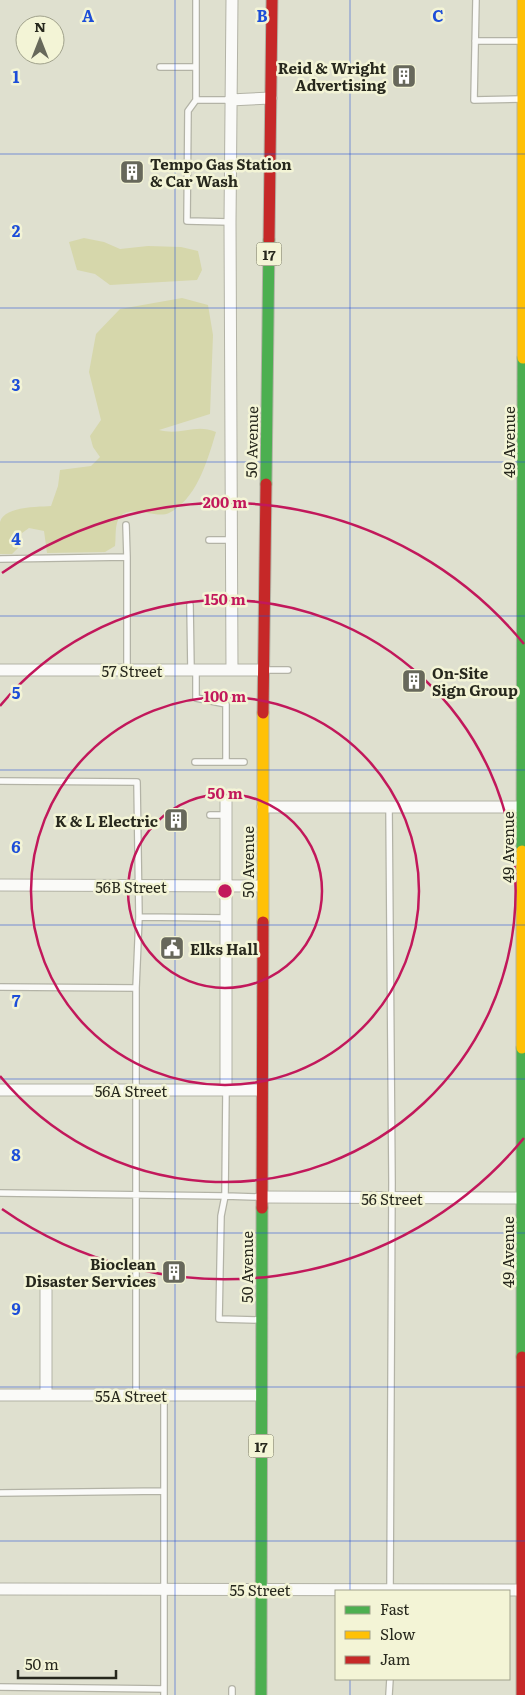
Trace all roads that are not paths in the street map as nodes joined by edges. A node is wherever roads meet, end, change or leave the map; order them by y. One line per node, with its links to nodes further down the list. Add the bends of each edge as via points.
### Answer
1 (196, 0): 8 (lane)
2 (232, 0): 13 (street)
3 (272, 0): 10 (main road, 50 Avenue / 17)
4 (476, 0): 6 (lane)
5 (523, 0): 7 (main road, 49 Avenue)
6 (475, 41): 7 (lane); 11 (lane, via 474,100)
7 (523, 42): 11 (main road, 49 Avenue)
8 (196, 66): 9 (lane); 12 (lane)
9 (160, 67)
10 (271, 98): 13 (street); 25 (main road, 50 Avenue / 17)
11 (523, 99): 34 (main road, 49 Avenue)
12 (196, 100): 13 (lane); 14 (lane, via 188,111 186,221)
13 (230, 100): 14 (street)
14 (230, 222): 17 (street)
15 (126, 524): 18 (lane)
16 (209, 540): 17 (lane)
17 (231, 540): 24 (street)
18 (127, 557): 19 (lane); 21 (lane)
19 (0, 559)
20 (190, 605): 23 (lane)
21 (127, 669): 22 (street, 57 Street); 23 (street, 57 Street)
22 (0, 670)
23 (193, 670): 24 (street, 57 Street); 28 (lane, via 196,698 226,704)
24 (232, 670): 25 (street, 57 Street)
25 (263, 670): 26 (lane); 32 (main road, 50 Avenue / 17)
26 (288, 670)
27 (195, 762): 28 (lane)
28 (226, 762): 29 (lane)
29 (244, 762)
30 (0, 781): 38 (lane, via 137,782)
31 (226, 799): 36 (street)
32 (263, 807): 33 (street); 40 (main road, 50 Avenue / 17)
33 (389, 807): 34 (street); 53 (lane)
34 (524, 807): 54 (main road, 49 Avenue)
35 (210, 815): 36 (lane)
36 (226, 815): 39 (street)
37 (0, 885): 38 (street, 56B Street)
38 (138, 886): 39 (street, 56B Street); 41 (lane)
39 (227, 886): 40 (street, 56B Street); 42 (street)
40 (262, 886): 48 (main road, 50 Avenue / 17)
41 (139, 917): 42 (lane); 44 (lane)
42 (226, 918): 47 (street)
43 (0, 987): 44 (lane)
44 (136, 988): 46 (lane)
45 (0, 1090): 46 (street, 56A Street)
46 (135, 1090): 47 (street, 56A Street); 50 (lane)
47 (226, 1090): 48 (street, 56A Street); 51 (lane)
48 (262, 1090): 52 (main road, 50 Avenue / 17)
49 (0, 1193): 50 (lane)
50 (136, 1193): 51 (lane); 59 (lane)
51 (225, 1196): 52 (lane); 56 (lane, via 221,1216 219,1320)
52 (261, 1197): 53 (street, 56 Street); 56 (main road, 50 Avenue / 17)
53 (392, 1198): 54 (street, 56 Street); 67 (lane)
54 (523, 1198): 68 (main road, 49 Avenue)
55 (46, 1290): 58 (street)
56 (261, 1320): 61 (main road, 50 Avenue / 17)
57 (0, 1394): 58 (street, 55A Street)
58 (46, 1394): 59 (street, 55A Street)
59 (136, 1394): 60 (street, 55A Street)
60 (164, 1394): 61 (street, 55A Street); 62 (lane)
61 (261, 1394): 66 (main road, 50 Avenue / 17)
62 (164, 1491): 63 (lane); 65 (lane)
63 (0, 1493)
64 (0, 1589): 65 (street, 55 Street)
65 (165, 1589): 66 (street, 55 Street); 71 (lane)
66 (261, 1590): 67 (street, 55 Street); 72 (main road, 50 Avenue / 17)
67 (390, 1590): 68 (street, 55 Street)
68 (521, 1590): 74 (main road, 49 Avenue)
69 (390, 1680): 73 (lane)
70 (0, 1687): 71 (lane)
71 (164, 1692)
72 (261, 1695)
73 (390, 1695)
74 (522, 1695)

